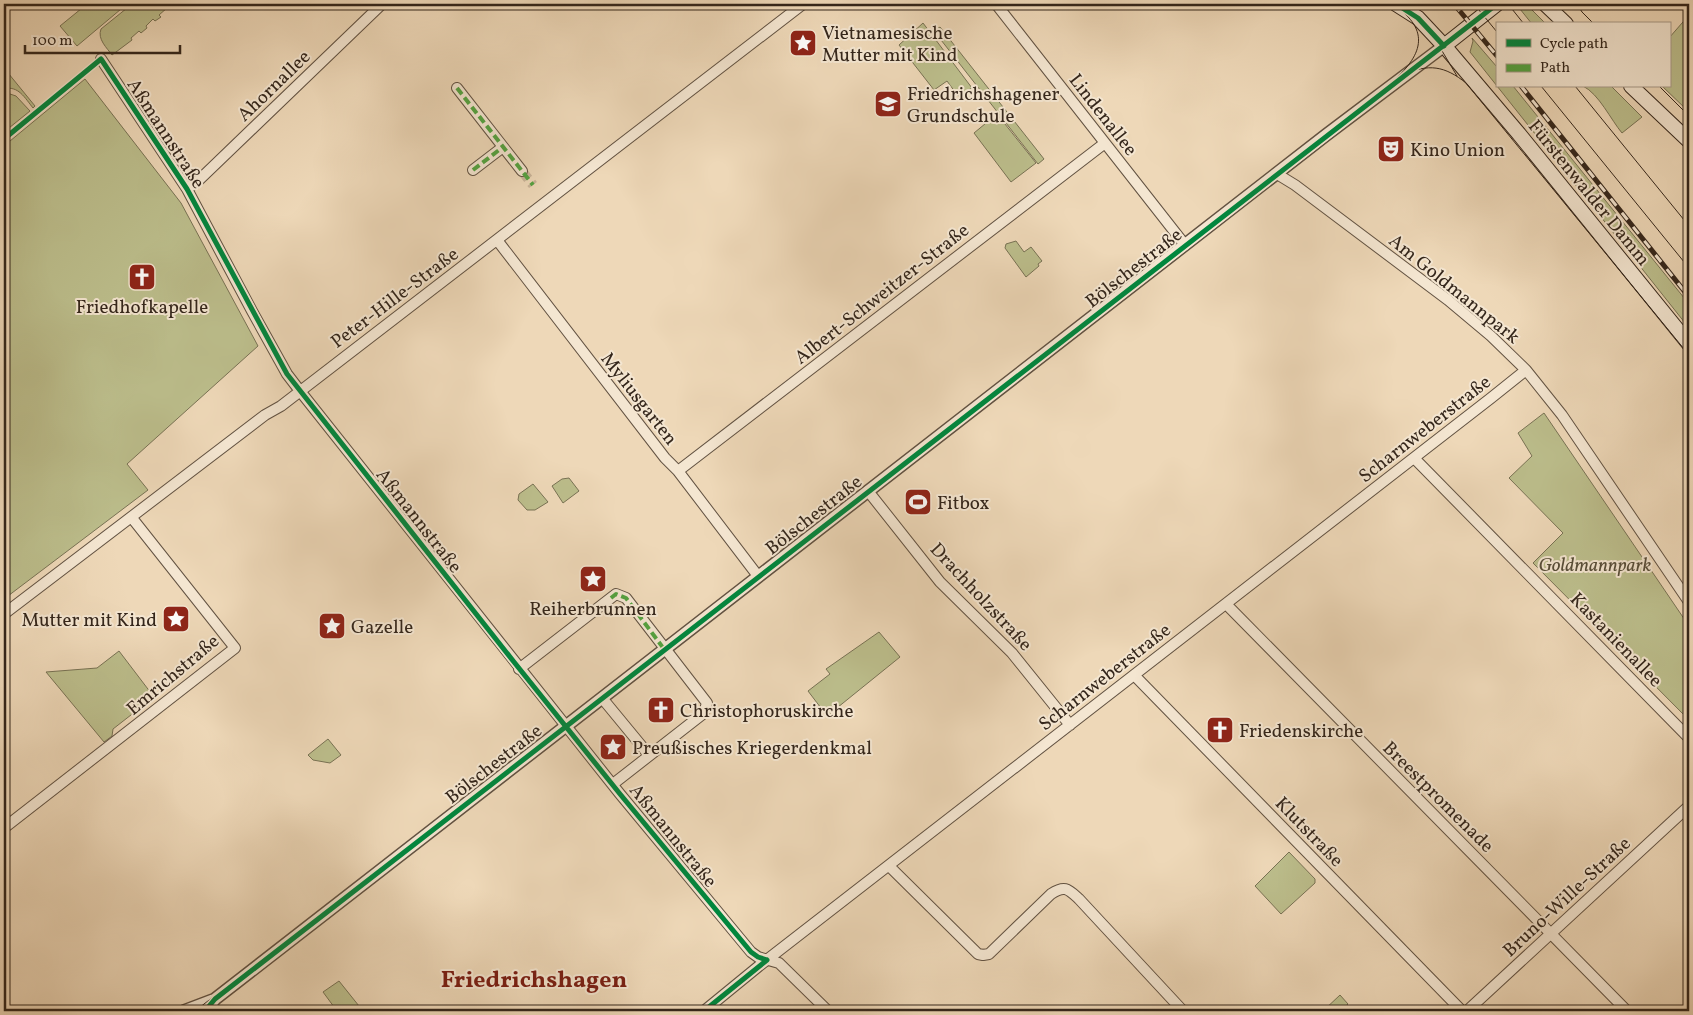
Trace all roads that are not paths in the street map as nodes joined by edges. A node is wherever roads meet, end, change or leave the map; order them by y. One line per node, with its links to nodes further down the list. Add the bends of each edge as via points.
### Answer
1 (382, 4): 18 (street, Ahornallee)
2 (803, 4): 19 (street, Peter-Hille-Straße)
3 (996, 4): 13 (street, Lindenallee)
4 (1396, 4): 8 (main road, Fürstenwalder Damm, via 1418,18)
5 (1497, 4): 8 (main road)
6 (1545, 4): 7 (main road)
7 (1564, 22)
8 (1444, 46): 17 (street, Bölschestraße); 21 (main road, Fürstenwalder Damm)
9 (100, 59): 18 (street, Aßmannstraße)
10 (457, 88): 14 (street)
11 (1633, 88): 12 (main road)
12 (1689, 141)
13 (1105, 143): 20 (street, Lindenallee); 25 (street, Albert-Schweitzer-Straße)
14 (503, 147): 15 (street); 16 (street)
15 (473, 170)
16 (522, 171)
17 (1277, 174): 20 (street, Bölschestraße); 22 (street, Am Goldmannpark, via 1448,300)
18 (187, 189): 23 (street, Aßmannstraße, via 269,342)
19 (497, 240): 23 (street, Peter-Hille-Straße); 25 (street, Myliusgarten, via 664,458)
20 (1185, 245): 26 (street, Bölschestraße)
21 (1689, 344)
22 (1526, 370): 24 (street, Scharnweberstraße); 29 (street, Am Goldmannpark, via 1562,415)
23 (300, 391): 27 (street, Peter-Hille-Straße); 33 (street, Aßmannstraße)
24 (1414, 458): 30 (street, Scharnweberstraße); 38 (street, Kastanienallee)
25 (678, 471): 28 (street, Myliusgarten)
26 (868, 491): 28 (street, Bölschestraße); 36 (street, Drachholzstraße, via 940,582 1025,668)
27 (132, 518): 31 (street, Peter-Hille-Straße); 42 (street, Emrichstraße, via 235,648)
28 (758, 576): 32 (street, Bölschestraße)
29 (1689, 602)
30 (1226, 604): 34 (street, Scharnweberstraße); 44 (street, Breestpromenade)
31 (4, 614)
32 (664, 649): 33 (street, via 626,598 616,594); 35 (street, Bölschestraße); 39 (street, via 707,703 704,713)
33 (520, 669): 37 (street, Aßmannstraße)
34 (1134, 675): 36 (street, Scharnweberstraße); 52 (street, Klutstraße)
35 (602, 698): 37 (street, Bölschestraße); 39 (street)
36 (1070, 725): 43 (street, Scharnweberstraße)
37 (565, 726): 40 (street, Aßmannstraße); 46 (street, Bölschestraße)
38 (1689, 738)
39 (649, 755): 40 (street)
40 (613, 784): 45 (street, Aßmannstraße, via 751,952)
41 (1689, 806): 44 (street, Bruno-Wille-Straße)
42 (4, 828)
43 (889, 866): 45 (street, Scharnweberstraße); 51 (street, via 978,954 983,955 989,954 1052,894 1060,888 1066,889)
44 (1550, 933): 53 (street, Bruno-Wille-Straße); 54 (street, Breestpromenade)
45 (767, 960): 49 (street, Scharnweberstraße); 50 (street, Aßmannstraße, via 779,963)
46 (214, 999): 47 (street, Bölschestraße); 48 (street, Bölschestraße)
47 (184, 1011)
48 (204, 1011)
49 (704, 1011)
50 (828, 1011)
51 (1183, 1011)
52 (1462, 1011)
53 (1467, 1011)
54 (1628, 1011)

